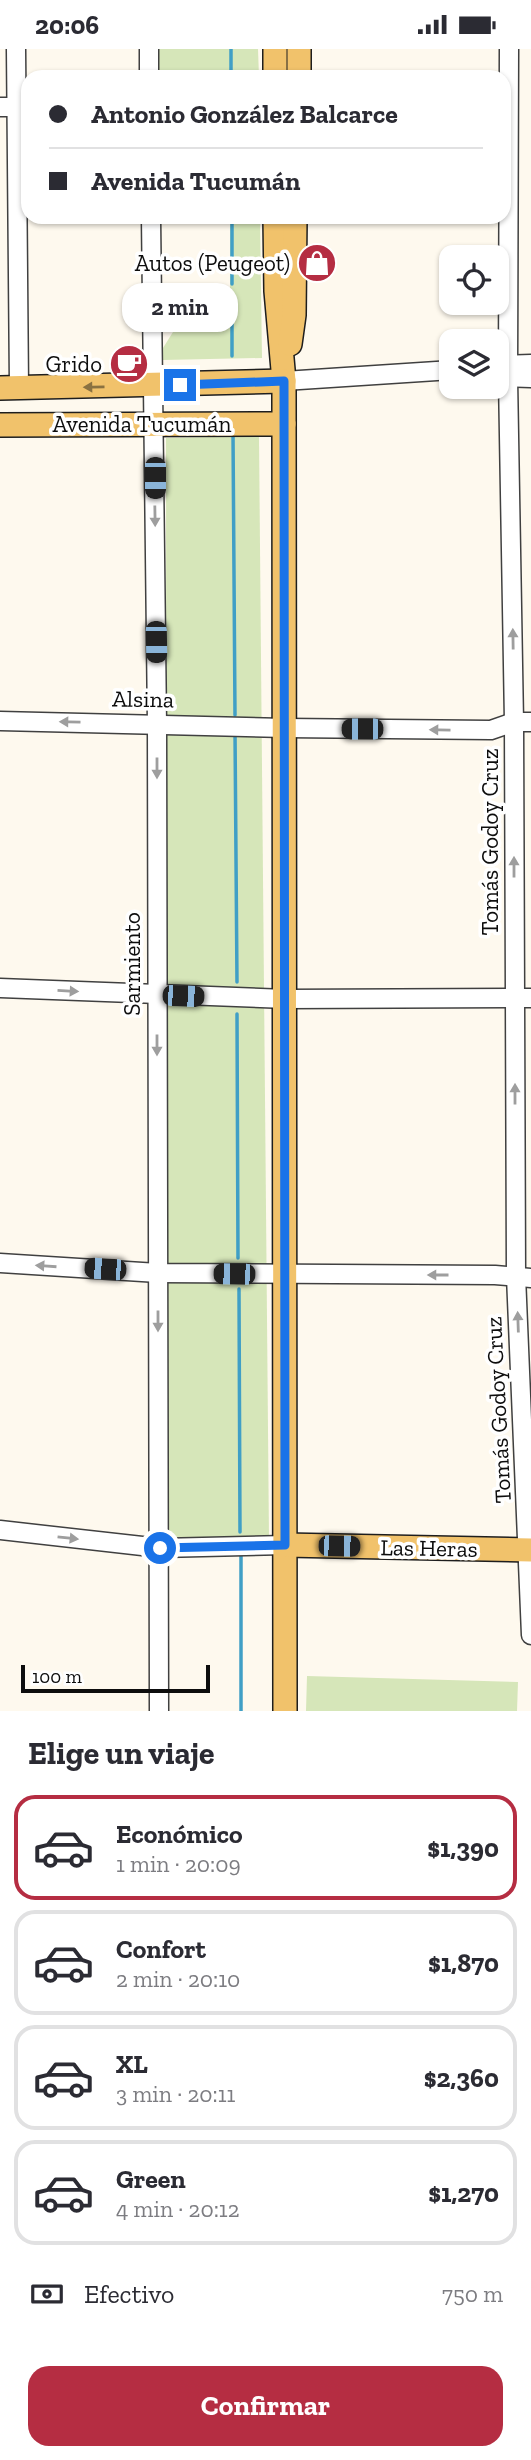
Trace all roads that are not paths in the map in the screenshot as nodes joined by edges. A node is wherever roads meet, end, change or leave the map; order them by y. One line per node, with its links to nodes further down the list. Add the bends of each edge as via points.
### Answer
1 (16, 49): 10 (street)
2 (149, 49): 6 (street)
3 (275, 49): 7 (main road)
4 (299, 49): 8 (main road)
5 (509, 49): 9 (street, Tomás Godoy Cruz)
6 (149, 70)
7 (275, 70)
8 (299, 70)
9 (508, 70)
10 (15, 107): 25 (street)
11 (151, 224): 24 (street, Sarmiento)
12 (275, 224): 23 (main road)
13 (295, 224): 23 (main road, via 294,315)
14 (505, 224): 15 (street, Tomás Godoy Cruz)
15 (503, 329)
16 (531, 364): 17 (street)
17 (509, 370)
18 (439, 371): 20 (street)
19 (509, 372): 22 (street)
20 (401, 375): 21 (street); 23 (street)
21 (439, 376)
22 (531, 378)
23 (284, 381): 24 (main road, Avenida Tucumán); 28 (main road)
24 (153, 386): 25 (main road, Avenida Tucumán, one-way to 25); 27 (street, Sarmiento)
25 (9, 388)
26 (505, 399): 31 (street, Tomás Godoy Cruz, one-way to 26)
27 (154, 423): 28 (main road, Avenida Tucumán); 29 (main road, Avenida Tucumán); 32 (street, Sarmiento, one-way to 32)
28 (284, 424): 33 (main road)
29 (0, 425)
30 (0, 721): 32 (street, Alsina, one-way to 30)
31 (522, 722): 33 (street, Alsina, one-way to 33, via 491,730); 36 (street, Tomás Godoy Cruz, one-way to 31)
32 (157, 724): 33 (street, Alsina); 35 (street, Sarmiento, one-way to 35)
33 (285, 728): 37 (main road)
34 (0, 988): 35 (street, one-way to 35)
35 (157, 995): 37 (street); 39 (street, Sarmiento, one-way to 39)
36 (523, 998): 37 (street); 41 (street, Tomás Godoy Cruz, one-way to 36)
37 (286, 999): 40 (main road)
38 (0, 1263): 39 (street, one-way to 38)
39 (158, 1273): 40 (street); 44 (street, Sarmiento, one-way to 44)
40 (285, 1275): 41 (street, one-way to 40); 43 (main road)
41 (524, 1277): 45 (street, Tomás Godoy Cruz, one-way to 41)
42 (0, 1530): 44 (street, one-way to 44)
43 (285, 1545): 44 (street); 45 (main road, Las Heras); 48 (main road)
44 (160, 1548): 47 (street, Sarmiento)
45 (530, 1550): 46 (street, Tomás Godoy Cruz)
46 (531, 1635)
47 (159, 1711)
48 (285, 1711)

